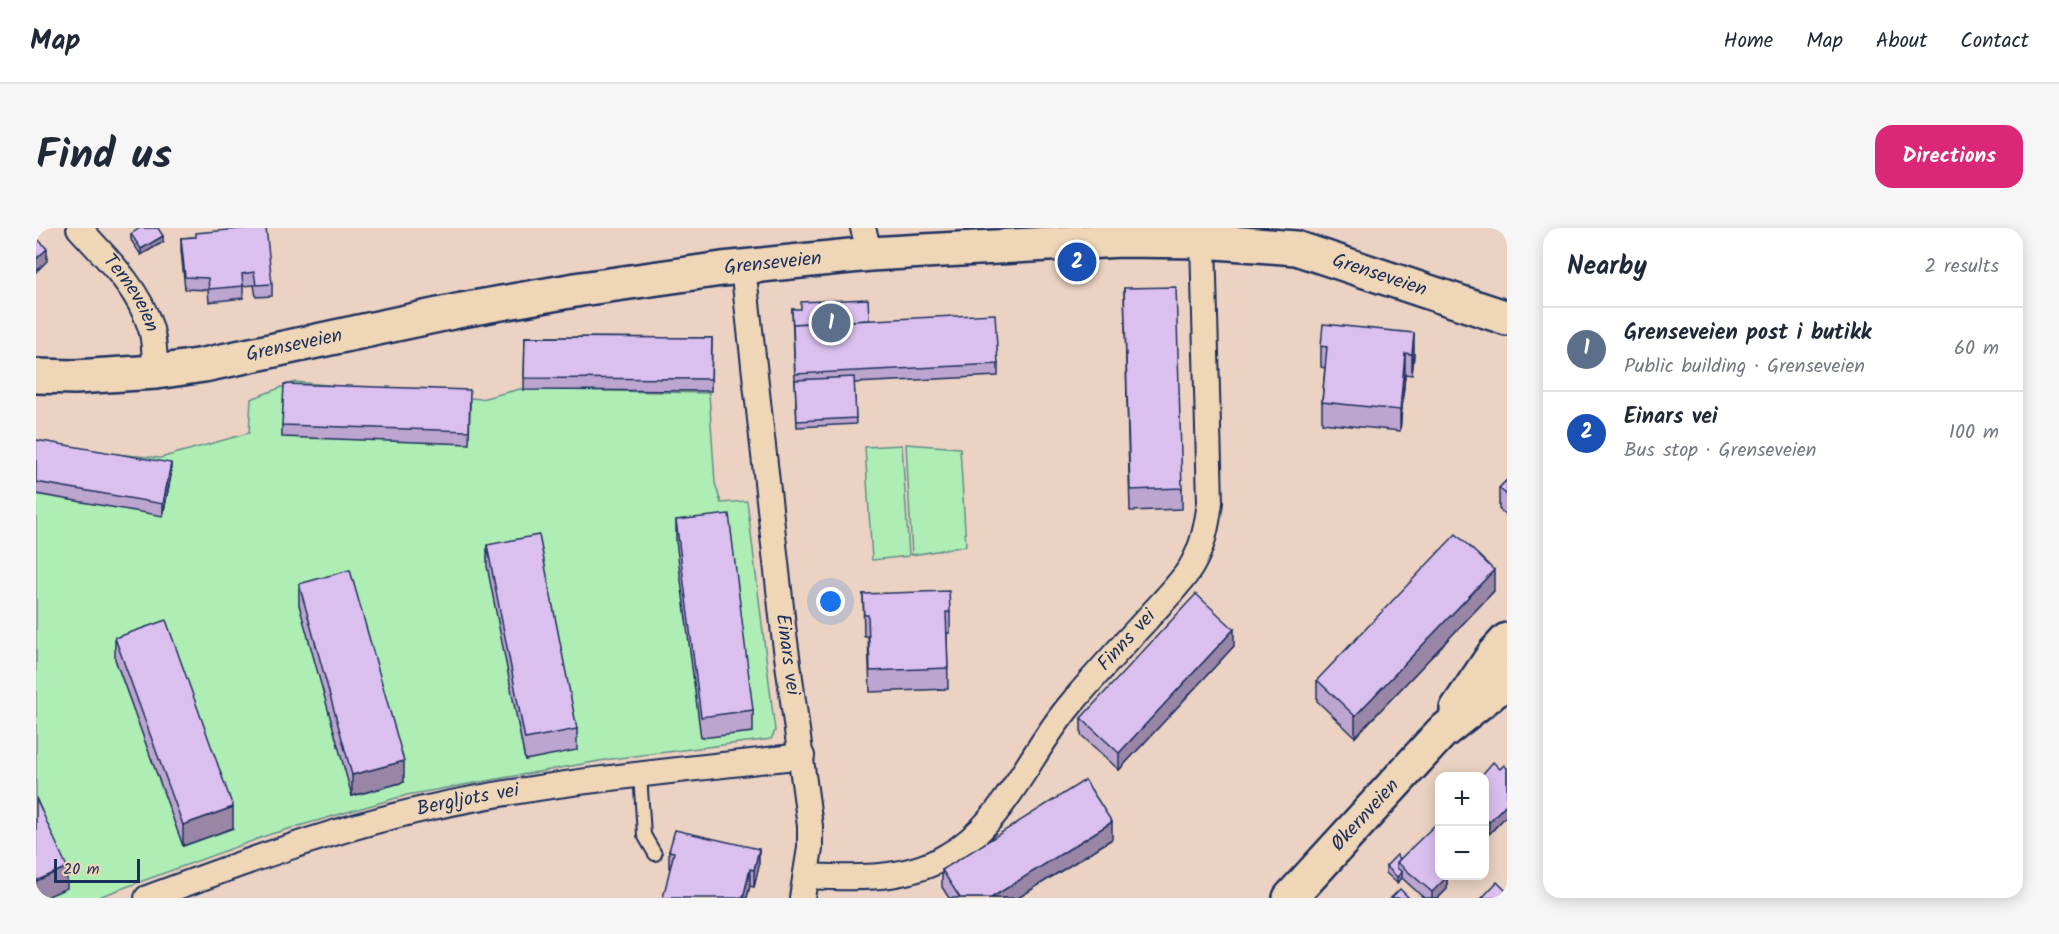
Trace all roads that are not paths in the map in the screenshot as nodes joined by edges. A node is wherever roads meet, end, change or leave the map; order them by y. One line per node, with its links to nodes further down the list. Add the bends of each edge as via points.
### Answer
1 (79, 228): 7 (street, Terneveien, via 140,301 151,327)
2 (1298, 238): 4 (main road, Grenseveien); 6 (main road, Grenseveien)
3 (867, 241): 4 (main road, Grenseveien); 5 (main road, Grenseveien)
4 (1203, 241): 15 (street, Finns vei, via 1209,502 1204,537 1191,566 1070,705 1039,745 999,809 967,843 945,857 905,873 848,877)
5 (743, 267): 7 (main road, Grenseveien, via 592,287 462,310 217,363); 12 (street, Einars vei, via 784,634)
6 (1507, 318)
7 (156, 372): 8 (main road, Grenseveien)
8 (36, 376)
9 (1507, 640): 11 (main road, Økernveien)
10 (1507, 681): 11 (main road, Økernveien)
11 (1441, 733): 17 (main road, Økernveien)
12 (802, 756): 13 (street, Bergljots vei); 15 (street, Einars vei, via 810,826)
13 (640, 774): 14 (lane, via 644,835); 16 (street, Bergljots vei, via 497,794 379,820)
14 (655, 854)
15 (805, 887)
16 (147, 898)
17 (1290, 898)

